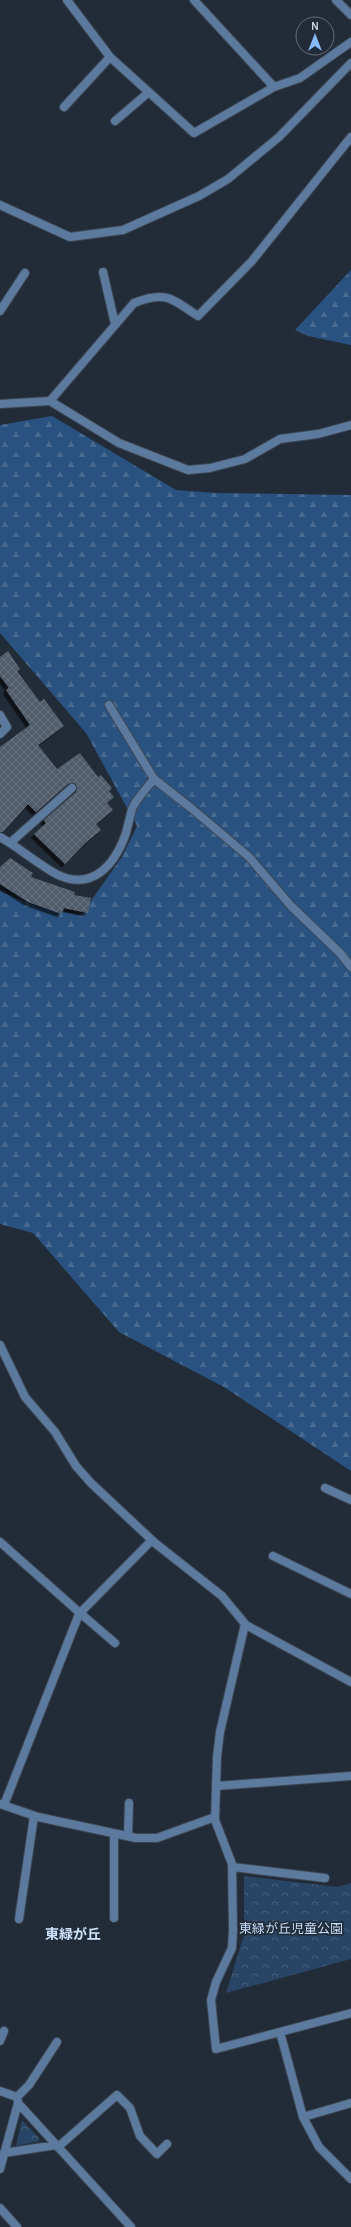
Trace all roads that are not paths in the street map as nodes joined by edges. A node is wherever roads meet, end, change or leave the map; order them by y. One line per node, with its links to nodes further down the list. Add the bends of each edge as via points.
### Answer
1 (67, 0): 6 (street)
2 (194, 0): 8 (street)
3 (336, 0): 4 (street)
4 (351, 14)
5 (351, 42): 8 (street, via 300,78)
6 (110, 57): 9 (street); 10 (street)
7 (351, 63): 13 (street, via 279,137 228,179 199,196 123,230 70,237)
8 (274, 87): 9 (street, via 194,133)
9 (149, 92): 11 (street)
10 (64, 107)
11 (115, 121)
12 (351, 137): 17 (street, via 252,261 198,316 169,297 152,296 134,303)
13 (0, 205)
14 (103, 272): 17 (street)
15 (25, 273): 16 (street)
16 (0, 311)
17 (115, 324): 18 (street)
18 (50, 401): 19 (street); 20 (street, via 119,443 188,470 210,468 245,459 280,439 318,434)
19 (0, 404)
20 (351, 425)
21 (109, 705): 24 (street)
22 (0, 715): 23 (street, via 7,727)
23 (0, 734)
24 (154, 779): 27 (street, via 133,808 115,856 104,871 88,879 73,879 56,874); 28 (street, via 249,857 291,906 340,952)
25 (72, 788): 27 (street)
26 (0, 837): 27 (street)
27 (10, 843)
28 (351, 967)
29 (0, 1345): 32 (street, via 25,1397 55,1432 76,1466)
30 (325, 1488): 31 (street)
31 (351, 1500)
32 (152, 1540): 36 (street); 37 (street, via 222,1596)
33 (0, 1542): 36 (street)
34 (273, 1556): 35 (street)
35 (351, 1594)
36 (80, 1613): 38 (street); 43 (street)
37 (245, 1624): 39 (street); 41 (street, via 220,1732)
38 (115, 1642)
39 (351, 1682)
40 (351, 1776): 41 (street)
41 (216, 1786): 45 (street)
42 (129, 1803): 47 (street)
43 (2, 1805): 44 (street)
44 (34, 1816): 46 (street); 51 (street)
45 (215, 1816): 47 (street, via 157,1838); 48 (street)
46 (114, 1834): 47 (street); 50 (street)
47 (128, 1836)
48 (232, 1867): 49 (street); 54 (street, via 232,1948 216,1982 211,2000 216,2050)
49 (325, 1878)
50 (114, 1918)
51 (19, 1919)
52 (351, 2013): 54 (street)
53 (4, 2031): 55 (street)
54 (280, 2032): 60 (street)
55 (0, 2041)
56 (57, 2042): 58 (street)
57 (0, 2091): 58 (street)
58 (17, 2100): 62 (street); 63 (street)
59 (351, 2103): 60 (street)
60 (303, 2117): 65 (street, via 320,2147)
61 (167, 2144): 62 (street, via 157,2154 140,2136 130,2108 117,2095)
62 (57, 2146): 63 (street); 68 (street)
63 (4, 2153): 64 (street)
64 (0, 2169)
65 (351, 2179)
66 (0, 2208): 67 (street)
67 (17, 2227)
68 (131, 2227)

